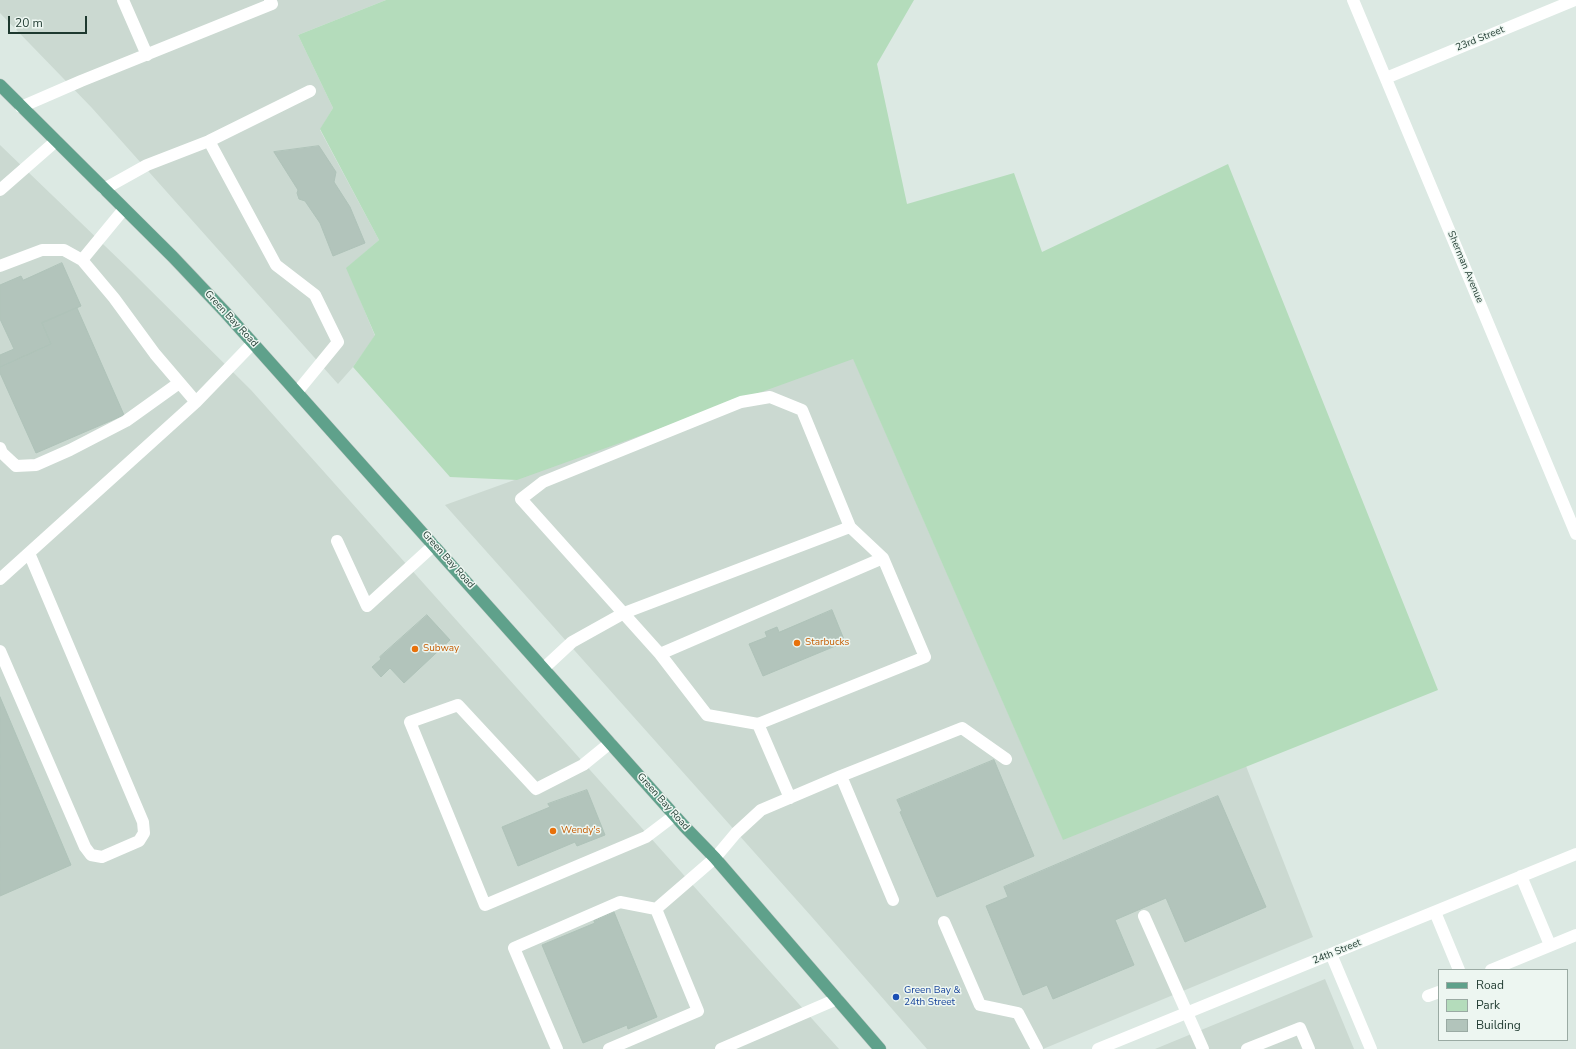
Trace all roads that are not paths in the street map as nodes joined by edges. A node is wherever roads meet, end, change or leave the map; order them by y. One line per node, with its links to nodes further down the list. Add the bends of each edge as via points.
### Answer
1 (123, 0): 5 (street)
2 (270, 0): 5 (street, via 272,4)
3 (1353, 0): 6 (street, Sherman Avenue)
4 (1575, 0): 6 (street, 23rd Street)
5 (146, 55): 9 (street)
6 (1386, 78): 23 (street, Sherman Avenue)
7 (0, 85): 9 (main road, Green Bay Road)
8 (310, 91): 11 (street)
9 (21, 107): 10 (main road, Green Bay Road)
10 (56, 141): 12 (main road, Green Bay Road); 13 (street)
11 (209, 141): 12 (street, via 147,165); 19 (street, via 276,265 315,296 338,342)
12 (104, 189): 14 (main road, Green Bay Road)
13 (0, 190)
14 (124, 209): 15 (street); 17 (main road, Green Bay Road, via 173,257)
15 (82, 260): 16 (street, via 64,250 42,250); 18 (street)
16 (0, 266)
17 (253, 343): 19 (main road, Green Bay Road); 20 (street)
18 (179, 383): 20 (street); 21 (street, via 126,421 36,465 16,466)
19 (296, 392): 25 (main road, Green Bay Road)
20 (196, 402): 26 (street)
21 (0, 448)
22 (850, 527): 27 (street); 29 (street); 29 (street, via 802,410 770,397 741,402 542,482 521,499)
23 (1576, 534)
24 (337, 541): 25 (street, via 367,606)
25 (434, 545): 32 (main road, Green Bay Road)
26 (29, 553): 28 (street); 30 (street, via 143,822 144,833 139,841 102,857 91,855 85,847)
27 (883, 558): 31 (street); 33 (street, via 925,657)
28 (0, 579)
29 (624, 613): 31 (street); 32 (street, via 572,642)
30 (0, 651)
31 (660, 654): 33 (street, via 707,715)
32 (544, 668): 34 (main road, Green Bay Road)
33 (758, 724): 37 (street)
34 (610, 743): 38 (main road, Green Bay Road); 38 (street, via 583,765 536,789 458,705 410,722 485,905 646,837)
35 (1006, 759): 36 (street, via 962,728)
36 (841, 776): 37 (street); 42 (street)
37 (790, 798): 40 (street, via 761,810 736,833)
38 (675, 815): 40 (main road, Green Bay Road)
39 (1576, 854): 41 (street, 24th Street)
40 (715, 858): 43 (street); 52 (main road, Green Bay Road)
41 (1521, 876): 44 (street, 24th Street); 48 (street)
42 (893, 900)
43 (656, 909): 54 (street, via 620,902 514,948); 55 (street, via 698,1011)
44 (1435, 912): 49 (street, 24th Street); 50 (street)
45 (1144, 916): 53 (street)
46 (944, 922): 58 (street, via 980,1005 1018,1013)
47 (1576, 935): 48 (street)
48 (1550, 945): 51 (street)
49 (1331, 954): 53 (street, 24th Street); 63 (street)
50 (1459, 969)
51 (1493, 969)
52 (838, 999): 56 (street); 57 (main road, Green Bay Road)
53 (1187, 1013): 59 (street, 24th Street); 60 (street)
54 (557, 1049)
55 (609, 1049)
56 (721, 1049)
57 (880, 1049)
58 (1037, 1049)
59 (1098, 1049)
60 (1203, 1049)
61 (1247, 1049): 62 (street, via 1300,1028)
62 (1310, 1049)
63 (1370, 1049)

